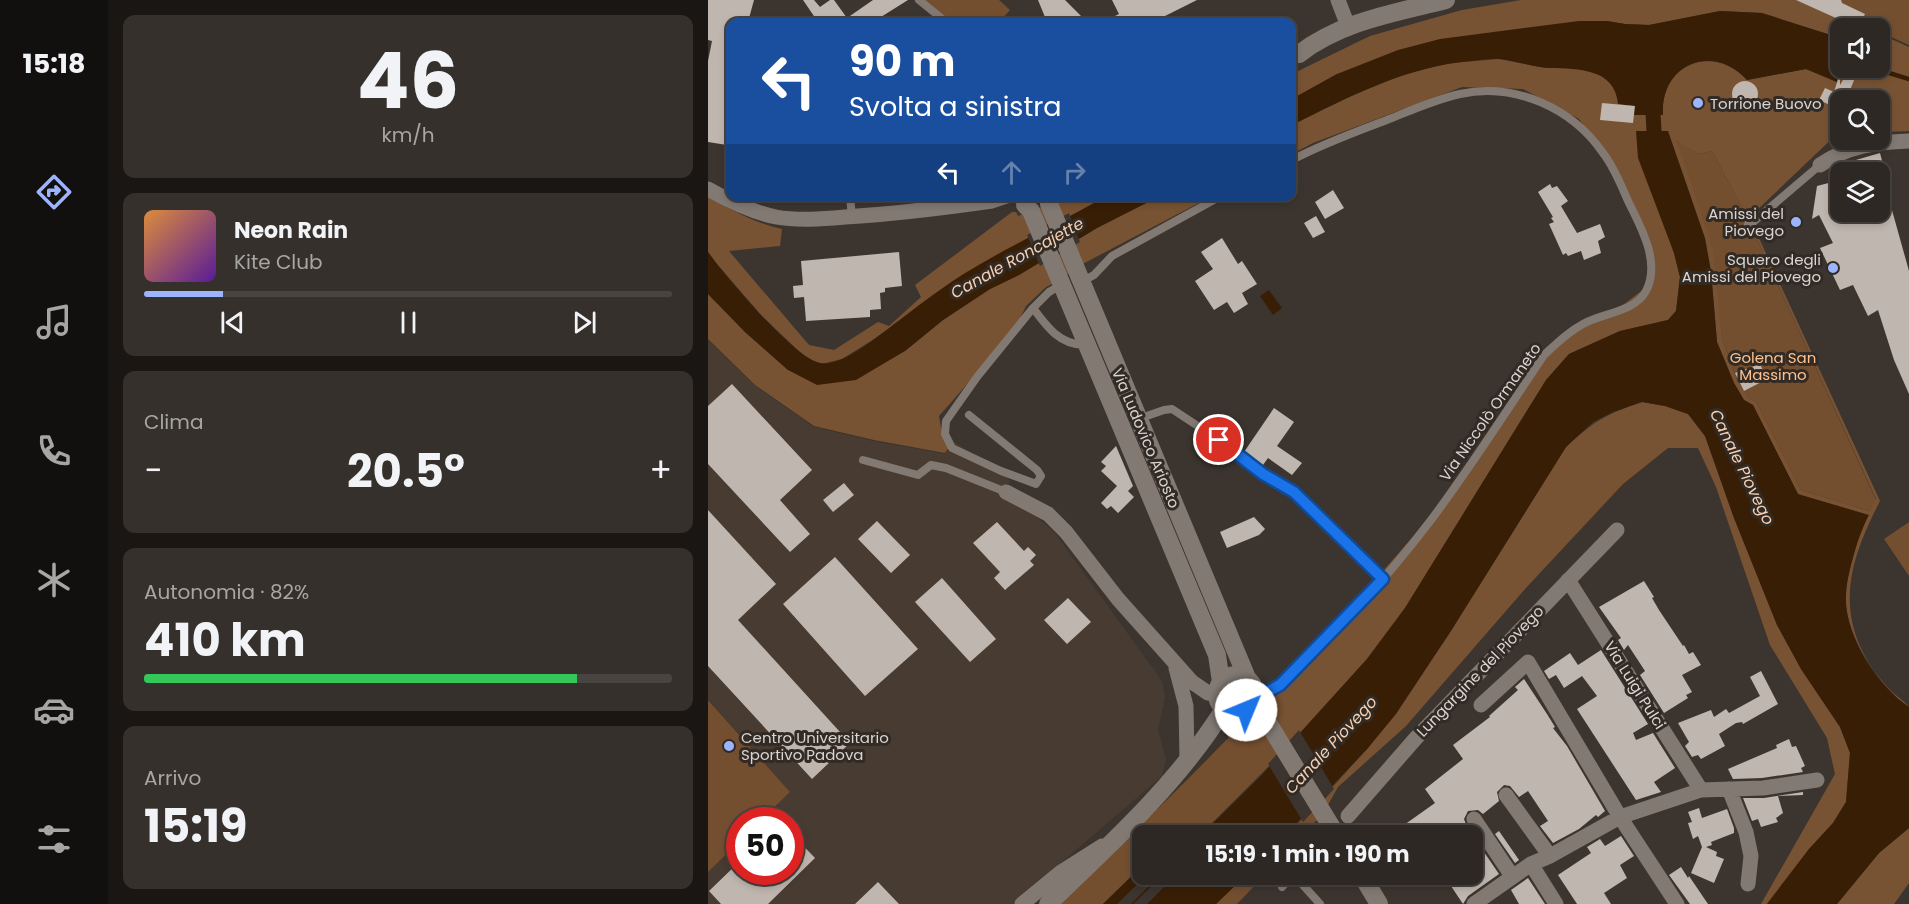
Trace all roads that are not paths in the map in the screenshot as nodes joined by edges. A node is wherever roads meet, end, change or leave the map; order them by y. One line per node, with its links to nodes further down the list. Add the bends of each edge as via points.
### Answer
1 (919, 0): 5 (lane)
2 (1338, 0): 6 (street)
3 (1446, 0): 4 (main road)
4 (1391, 14): 6 (main road); 8 (main road, via 1370,27)
5 (941, 18)
6 (1348, 26): 7 (main road)
7 (1296, 54)
8 (1296, 55)
9 (1909, 141): 11 (street, via 1853,147)
10 (1296, 158): 32 (lane, Via Niccolò Ormaneto, via 1462,93 1500,91 1523,95 1555,108 1579,125 1603,153 1638,220 1651,258 1651,279 1646,293 1637,302 1585,323 1544,355 1431,520)
11 (1820, 165): 22 (lane, via 1748,224)
12 (708, 189): 13 (street)
13 (726, 199)
14 (730, 201): 21 (street, via 777,217)
15 (850, 201): 21 (lane)
16 (992, 201): 21 (street)
17 (1043, 201): 20 (main road)
18 (1049, 201): 23 (main road, Via Ludovico Ariosto)
19 (1212, 201): 23 (lane, via 1112,256 1094,275)
20 (1023, 204): 24 (main road, Via Ludovico Ariosto)
21 (852, 217)
22 (1748, 232)
23 (1079, 274): 28 (main road, Via Ludovico Ariosto)
24 (1060, 280): 25 (lane); 26 (main road, Via Ludovico Ariosto)
25 (1033, 308): 26 (lane, via 1062,340); 27 (lane, via 946,421 945,434 952,448 1036,484 1041,476 1037,470)
26 (1088, 345): 36 (main road, Via Ludovico Ariosto, via 1217,655)
27 (969, 415)
28 (1138, 418): 32 (lane, via 1173,410 1219,440 1294,492); 35 (main road, Via Ludovico Ariosto)
29 (863, 460): 30 (lane, via 918,475 931,465 946,468)
30 (1006, 492): 34 (street, via 1048,514 1066,532)
31 (1617, 530): 33 (street, Lungargine del Piovego)
32 (1383, 579): 35 (lane, Via Niccolò Ormaneto, via 1280,685 1269,691)
33 (1568, 580): 41 (street, Via Luigi Pulci); 43 (street, Lungargine del Piovego, via 1416,738)
34 (1172, 660): 36 (street, via 1202,691); 38 (street, via 1186,705)
35 (1251, 692): 36 (main road, via 1233,675); 36 (main road, via 1246,710 1239,713); 46 (main road, Via Ludovico Ariosto)
36 (1221, 695): 38 (main road, via 1211,730)
37 (1481, 705): 44 (street, via 1528,662)
38 (1187, 759): 47 (main road)
39 (1817, 780): 40 (street)
40 (1729, 789): 41 (street); 51 (street, via 1748,840)
41 (1701, 790): 44 (street)
42 (1506, 795): 48 (street)
43 (1348, 816)
44 (1620, 817): 48 (street); 60 (street)
45 (1474, 819): 50 (street)
46 (1331, 825)
47 (1116, 840): 54 (street, via 1061,872); 55 (main road)
48 (1550, 856): 49 (street)
49 (1531, 864): 50 (street); 59 (street)
50 (1512, 876): 58 (street)
51 (1748, 884)
52 (1303, 885): 56 (lane)
53 (1368, 885): 57 (main road)
54 (1022, 904)
55 (1048, 904)
56 (1320, 904)
57 (1379, 904)
58 (1474, 904)
59 (1556, 904)
60 (1677, 904)

